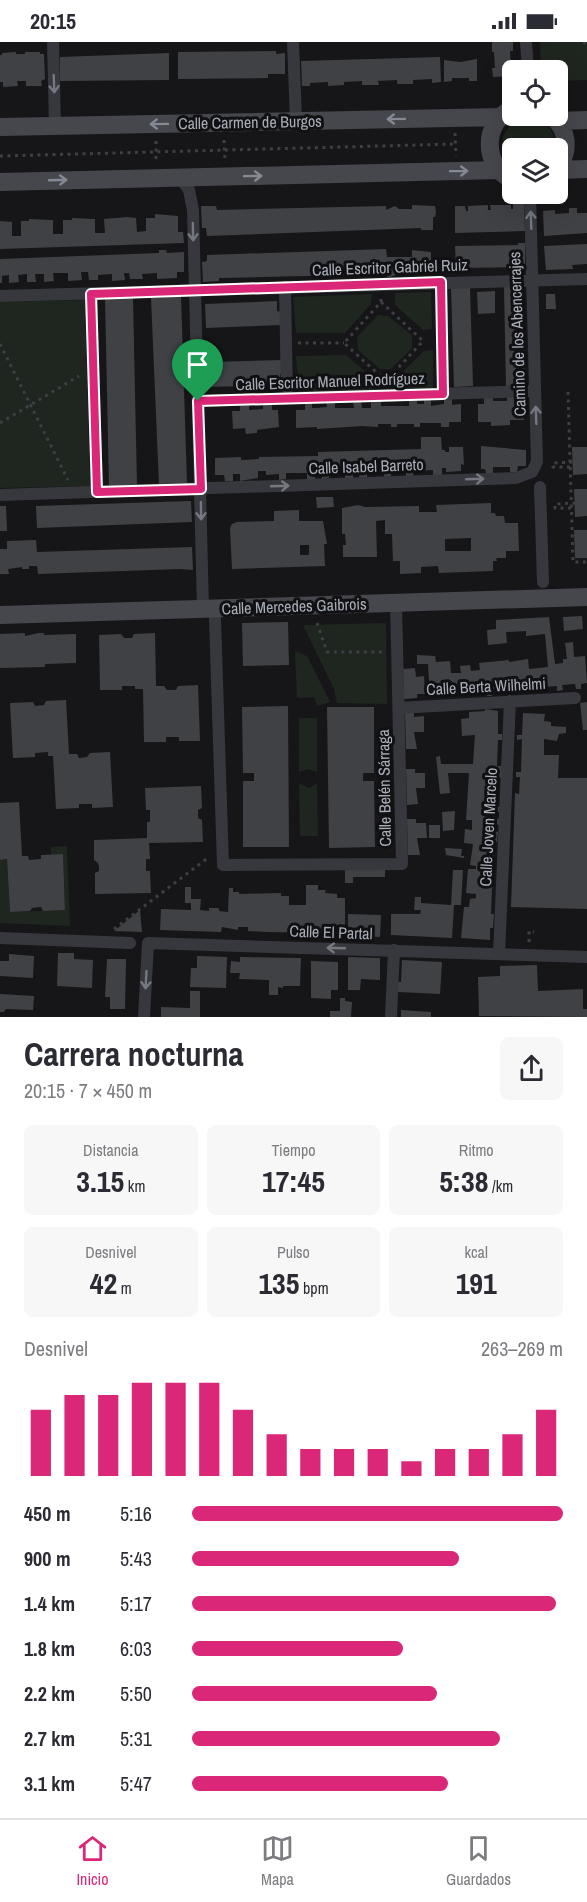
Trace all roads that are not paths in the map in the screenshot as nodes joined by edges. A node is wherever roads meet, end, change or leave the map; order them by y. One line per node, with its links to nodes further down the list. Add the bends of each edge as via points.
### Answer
1 (53, 42): 10 (street, one-way to 10)
2 (293, 42): 9 (street)
3 (526, 42): 4 (street)
4 (527, 60)
5 (502, 113): 9 (main road, Calle Carmen de Burgos, one-way to 9)
6 (502, 117): 14 (main road, via 489,138 493,161)
7 (568, 119): 8 (main road)
8 (587, 120)
9 (296, 122): 10 (main road, Calle Carmen de Burgos, one-way to 10)
10 (55, 126): 11 (main road, Calle Carmen de Burgos)
11 (0, 127)
12 (568, 169): 13 (main road)
13 (587, 169)
14 (502, 171)
15 (502, 175): 16 (main road, one-way to 15)
16 (180, 177): 17 (main road, one-way to 16); 23 (street, one-way to 23, via 192,203)
17 (0, 182)
18 (530, 204): 20 (street, Camino de los Abencerrajes, one-way to 18)
19 (587, 279): 20 (street, Calle Escritor Gabriel Ruiz)
20 (532, 281): 21 (street, Calle Escritor Gabriel Ruiz); 26 (street, Camino de los Abencerrajes)
21 (441, 282): 22 (street, Calle Escritor Gabriel Ruiz); 27 (street)
22 (285, 287): 23 (street, Calle Escritor Gabriel Ruiz); 28 (street)
23 (194, 290): 24 (street, Calle Escritor Gabriel Ruiz); 29 (street)
24 (91, 294): 25 (street, Calle Escritor Gabriel Ruiz); 33 (street)
25 (0, 296)
26 (535, 391): 27 (street, Calle Escritor Manuel Rodríguez); 30 (street, Camino de los Abencerrajes, one-way to 26, via 537,462)
27 (443, 394): 28 (street, Calle Escritor Manuel Rodríguez)
28 (287, 399): 29 (street, Calle Escritor Manuel Rodríguez)
29 (198, 401): 32 (street)
30 (532, 472): 32 (street, Calle Isabel Barreto, one-way to 30, via 516,478)
31 (540, 487): 35 (street)
32 (201, 489): 33 (street, Calle Isabel Barreto); 38 (street, one-way to 38)
33 (97, 492): 34 (street, Calle Isabel Barreto)
34 (0, 495)
35 (543, 582)
36 (587, 597): 37 (main road, Calle Mercedes Gaibrois)
37 (396, 603): 38 (main road, Calle Mercedes Gaibrois); 42 (street, Calle Belén Sárraga)
38 (209, 614): 39 (main road, Calle Mercedes Gaibrois); 42 (street, Calle Belén Sárraga, via 223,860 402,864)
39 (0, 615)
40 (575, 698): 41 (street, Calle Berta Wilhelmi)
41 (510, 702): 42 (street, Calle Berta Wilhelmi); 46 (street, Calle Joven Marcelo)
42 (399, 708)
43 (0, 938): 44 (street)
44 (130, 943)
45 (394, 950): 46 (street, Calle El Partal); 48 (street, Calle El Partal, one-way to 48, via 148,943); 49 (street)
46 (499, 954): 47 (street, Calle El Partal)
47 (587, 957)
48 (144, 1017)
49 (390, 1017)

